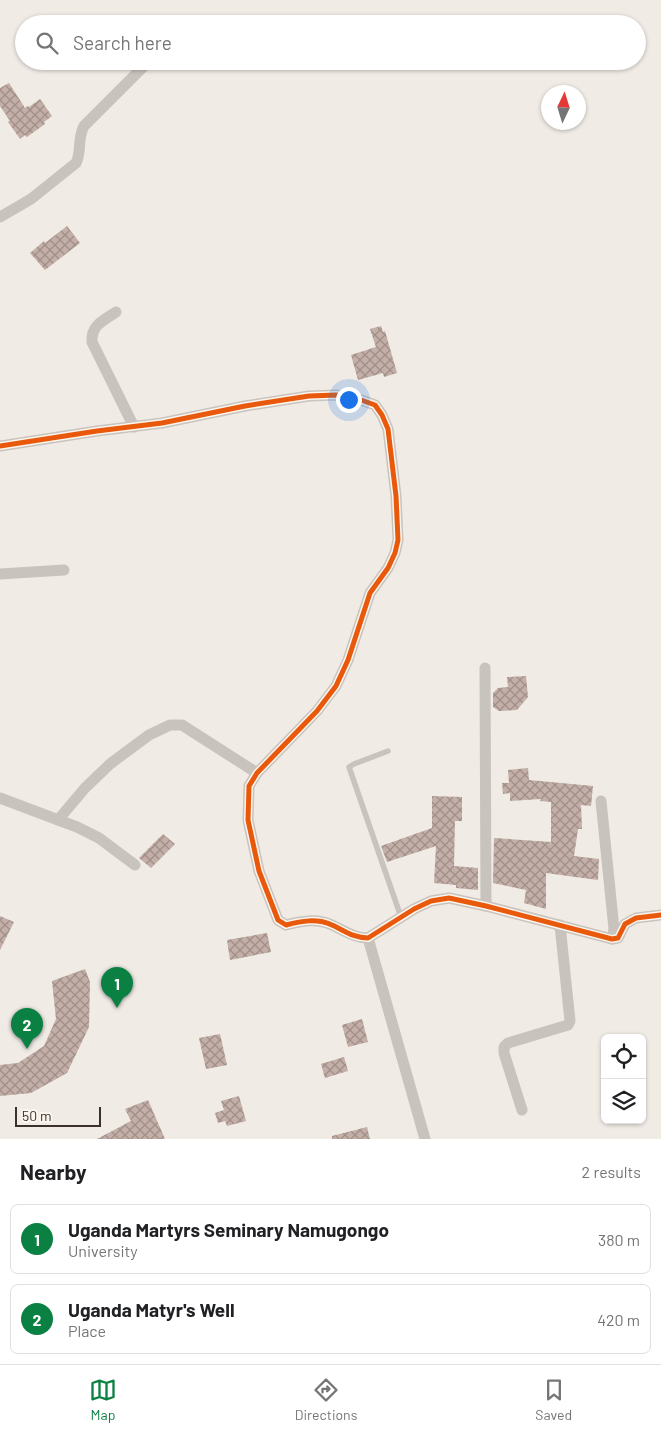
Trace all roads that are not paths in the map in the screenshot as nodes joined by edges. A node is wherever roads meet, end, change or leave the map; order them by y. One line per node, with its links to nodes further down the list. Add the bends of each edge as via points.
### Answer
1 (140, 70): 2 (street, via 84,126 76,163 31,199)
2 (0, 217)
3 (116, 312): 4 (street, via 95,327 91,333 92,342)
4 (134, 427): 5 (street); 10 (street, via 263,403 336,395 375,405 388,429 396,496 396,553 370,593 336,686 317,711)
5 (0, 446)
6 (64, 570): 7 (street)
7 (0, 574)
8 (486, 668): 15 (street)
9 (388, 751): 17 (lane, via 349,767)
10 (257, 773): 13 (street, via 182,725 170,724 110,764); 19 (street, via 249,786 248,820 259,871 278,920 286,925 321,922)
11 (0, 798): 13 (street)
12 (602, 801): 20 (street, via 614,929)
13 (58, 820): 14 (street, via 99,838)
14 (135, 865)
15 (486, 906): 17 (street, via 440,898); 18 (street)
16 (661, 915): 20 (street, via 636,918 625,924 618,938)
17 (401, 917): 19 (street)
18 (560, 925): 20 (street); 21 (street, via 570,1021 568,1025 504,1047)
19 (368, 938): 22 (street)
20 (612, 939)
21 (522, 1110)
22 (425, 1139)

